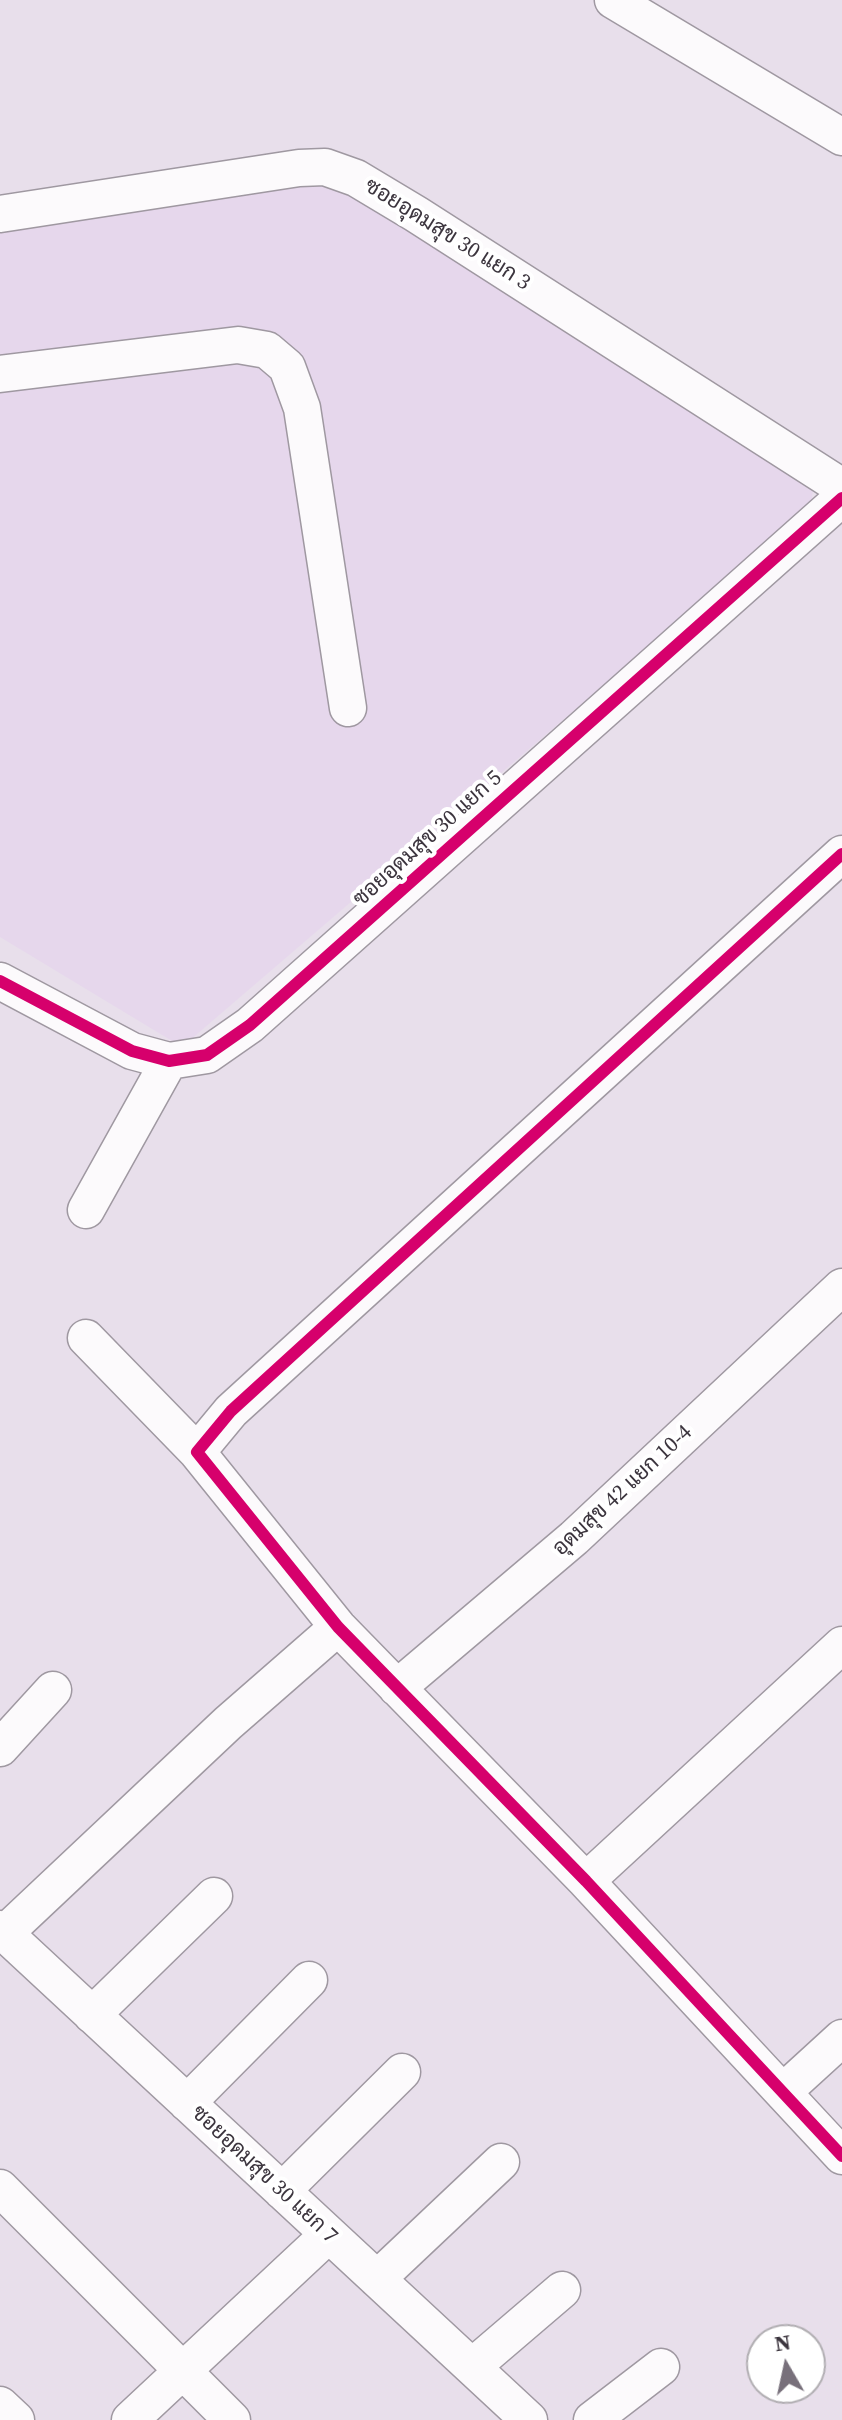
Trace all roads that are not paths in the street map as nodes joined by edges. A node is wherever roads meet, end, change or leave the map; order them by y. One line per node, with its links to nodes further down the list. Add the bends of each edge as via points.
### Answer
1 (613, 0): 2 (street)
2 (842, 137)
3 (0, 214): 5 (street, ซอยอุดมสุข 30 แยก 3, via 325,167 356,178 416,214)
4 (0, 374): 7 (street, via 238,345 267,350 287,367 302,408)
5 (842, 487)
6 (842, 498): 10 (street, ซอยอุดมสุข 30 แยก 5, via 250,1025 207,1055)
7 (348, 708)
8 (842, 854): 14 (street, via 231,1411)
9 (0, 981): 10 (street, ซอยอุดมสุข 30 แยก 5, via 132,1051)
10 (169, 1061): 11 (street)
11 (86, 1210)
12 (842, 1287): 17 (street, อุดมสุข 42 แยก 10-4, via 574,1538)
13 (86, 1338): 14 (street)
14 (197, 1452): 15 (street)
15 (338, 1627): 17 (street); 22 (street)
16 (842, 1645): 20 (street)
17 (397, 1688): 20 (street)
18 (53, 1690): 19 (street)
19 (0, 1748)
20 (586, 1881): 27 (street)
21 (214, 1896): 24 (street)
22 (2, 1931): 24 (street, ซอยอุดมสุข 30 แยก 7)
23 (309, 1980): 28 (street)
24 (92, 2015): 28 (street, ซอยอุดมสุข 30 แยก 7)
25 (842, 2038): 27 (street)
26 (402, 2072): 32 (street)
27 (784, 2091): 29 (street)
28 (187, 2103): 32 (street, ซอยอุดมสุข 30 แยก 7)
29 (842, 2156)
30 (501, 2162): 34 (street)
31 (0, 2188): 38 (street)
32 (282, 2191): 33 (street, ซอยอุดมสุข 30 แยก 7)
33 (328, 2235): 34 (street, ซอยอุดมสุข 30 แยก 7); 38 (street)
34 (377, 2279): 36 (street, ซอยอุดมสุข 30 แยก 7)
35 (562, 2290): 36 (street)
36 (472, 2367): 43 (street, ซอยอุดมสุข 30 แยก 7)
37 (661, 2367): 44 (street)
38 (181, 2371): 41 (street); 42 (street)
39 (0, 2405): 40 (street)
40 (16, 2420)
41 (130, 2420)
42 (232, 2420)
43 (529, 2420)
44 (592, 2420)

